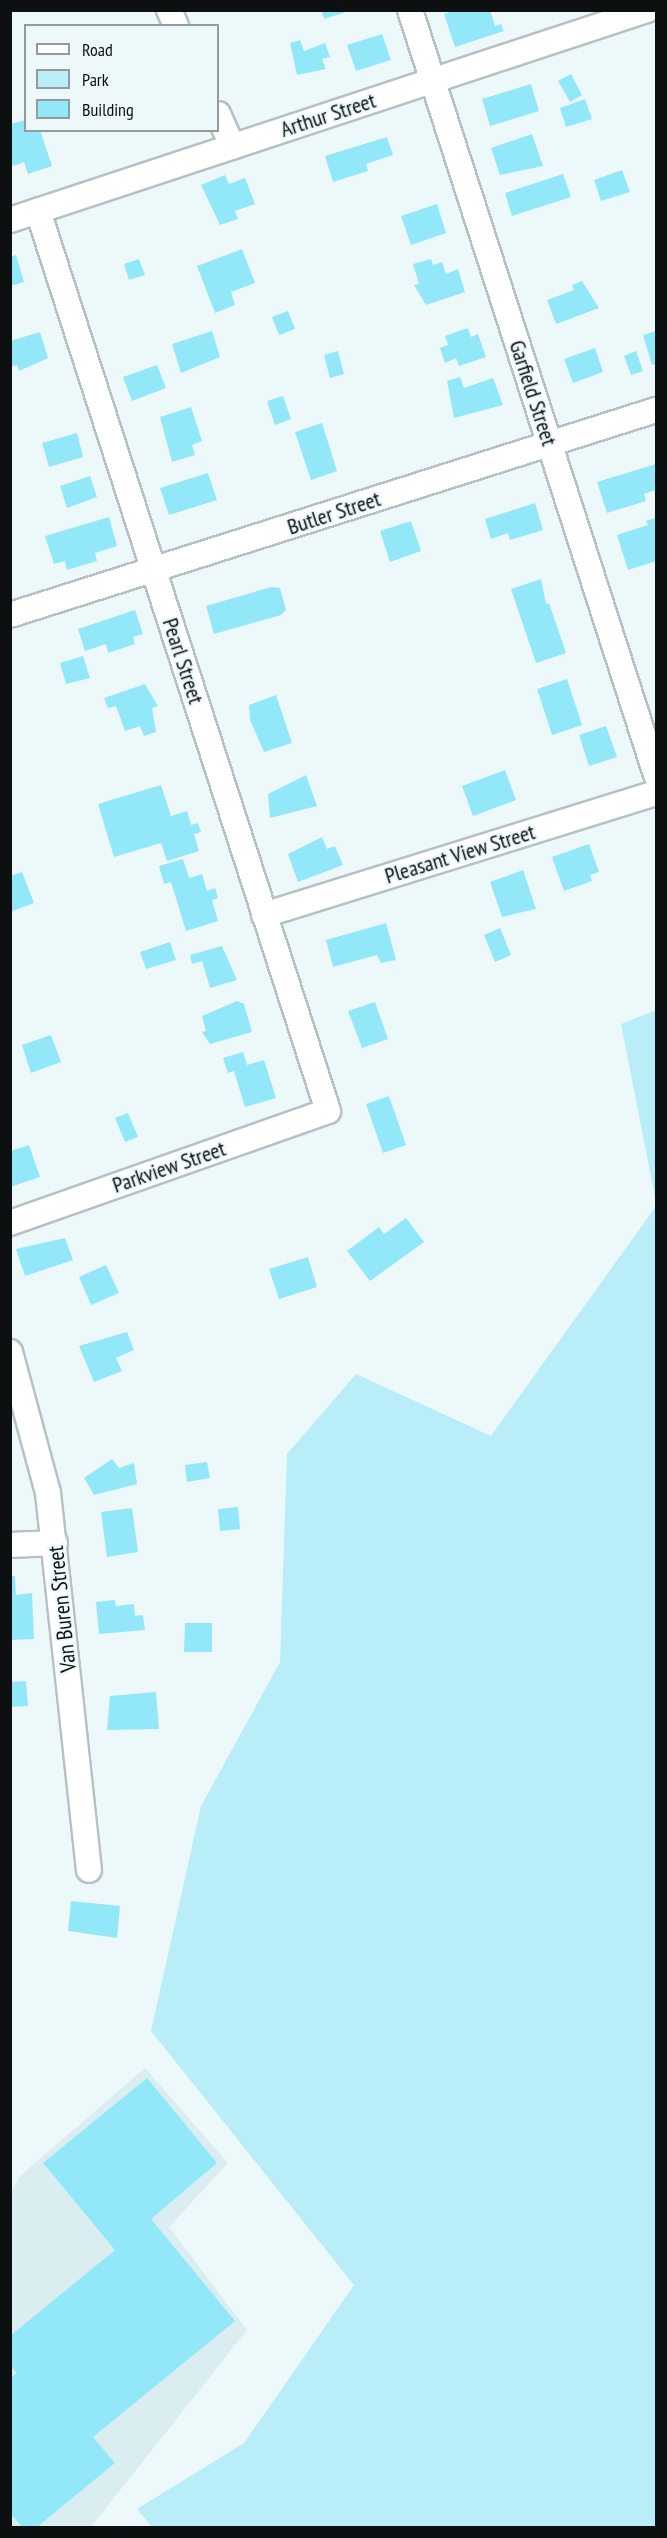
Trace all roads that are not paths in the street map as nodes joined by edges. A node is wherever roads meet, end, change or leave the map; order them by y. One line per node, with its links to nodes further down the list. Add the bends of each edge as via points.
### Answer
1 (169, 10): 4 (street)
2 (410, 10): 5 (street, Garfield Street)
3 (646, 10): 5 (street, Arthur Street)
4 (175, 24)
5 (432, 80): 7 (street, Arthur Street); 11 (street, Garfield Street)
6 (219, 116): 7 (street)
7 (233, 147): 8 (street, Arthur Street)
8 (38, 211): 9 (street, Arthur Street); 12 (street, Pearl Street)
9 (10, 220)
10 (657, 410): 11 (street, Butler Street)
11 (550, 444): 12 (street, Butler Street); 14 (street, Garfield Street)
12 (154, 570): 13 (street, Butler Street); 16 (street, Pearl Street)
13 (10, 615)
14 (657, 775)
15 (657, 793): 16 (street, Pleasant View Street)
16 (264, 915): 17 (street, Pearl Street)
17 (327, 1111): 18 (street, Parkview Street)
18 (10, 1223)
19 (10, 1352): 20 (street, Van Buren Street, via 41,1458)
20 (55, 1543): 21 (street); 22 (street, Van Buren Street)
21 (10, 1545)
22 (89, 1870)

